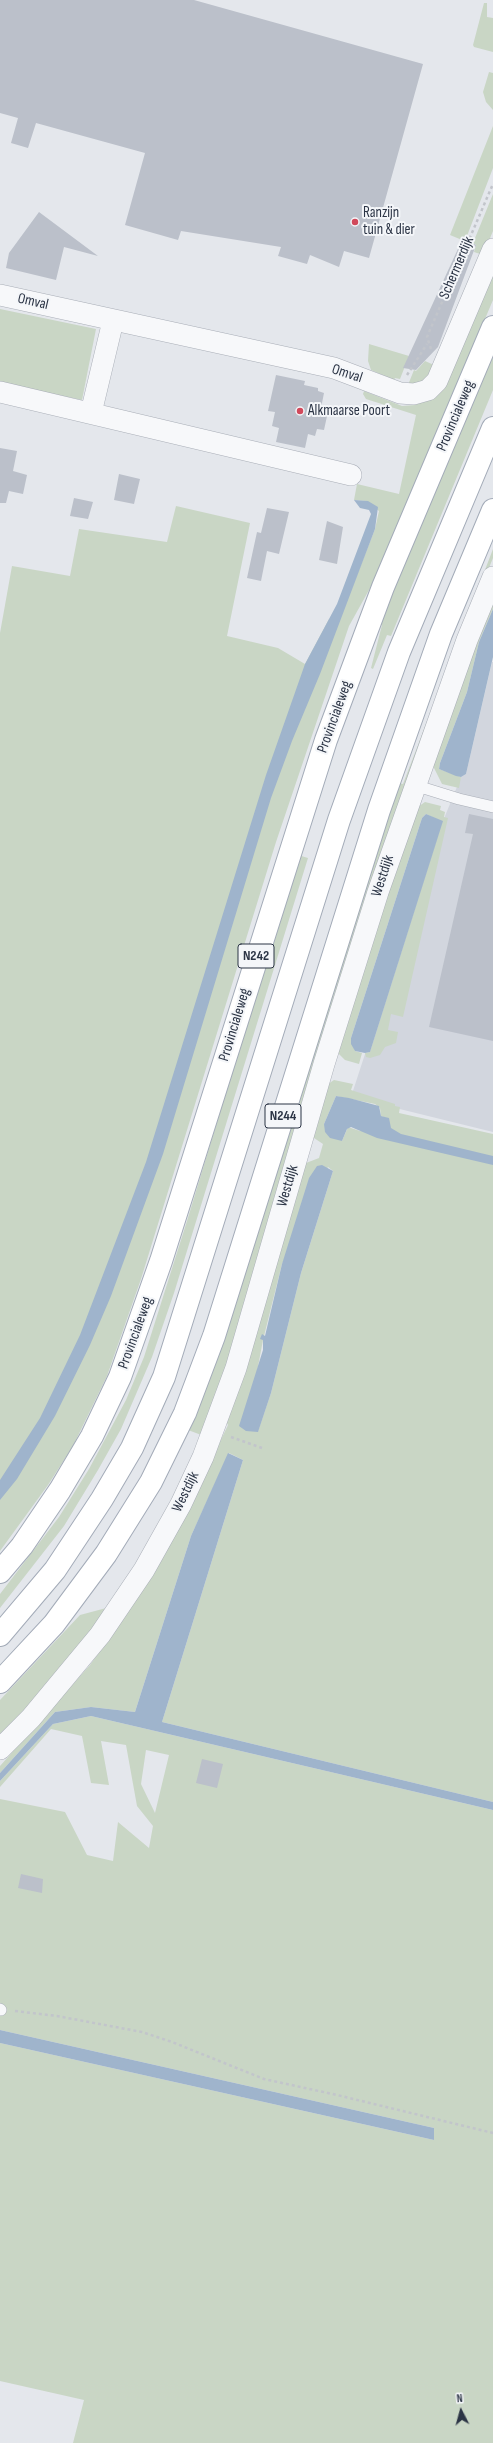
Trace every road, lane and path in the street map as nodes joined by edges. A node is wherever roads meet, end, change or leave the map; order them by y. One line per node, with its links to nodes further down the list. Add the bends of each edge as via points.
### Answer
1 (493, 185): 6 (path, Schermerdijk, via 427,337)
2 (493, 249): 4 (street, Omval, via 437,381 421,392 400,393 338,369)
3 (0, 295): 4 (street, Omval)
4 (113, 321): 10 (street)
5 (493, 327): 19 (main road, Provincialeweg / N242, via 392,567 326,740 161,1261 120,1377 92,1436 60,1490 22,1546)
6 (427, 344): 7 (path); 8 (path)
7 (432, 351)
8 (410, 368)
9 (0, 392): 10 (street)
10 (91, 413): 12 (street)
11 (493, 428): 20 (main road, N242, via 399,652 339,820 164,1377 148,1415 110,1488 55,1570)
12 (350, 475)
13 (493, 510): 21 (main road, Westdijk / N244, via 441,634 379,810 214,1336 185,1413 150,1482 106,1554 54,1624)
14 (493, 577): 15 (street, Westdijk)
15 (414, 785): 16 (lane, via 459,800); 17 (street, Westdijk, via 324,1064 236,1368)
16 (493, 807)
17 (213, 1431): 18 (path); 22 (street, Westdijk, via 181,1504 144,1570 79,1663)
18 (262, 1448)
19 (0, 1572)
20 (0, 1635)
21 (0, 1682)
22 (0, 1749)
23 (1, 2010): 24 (path, via 64,2017 142,2032 264,2079)
24 (493, 2133)

